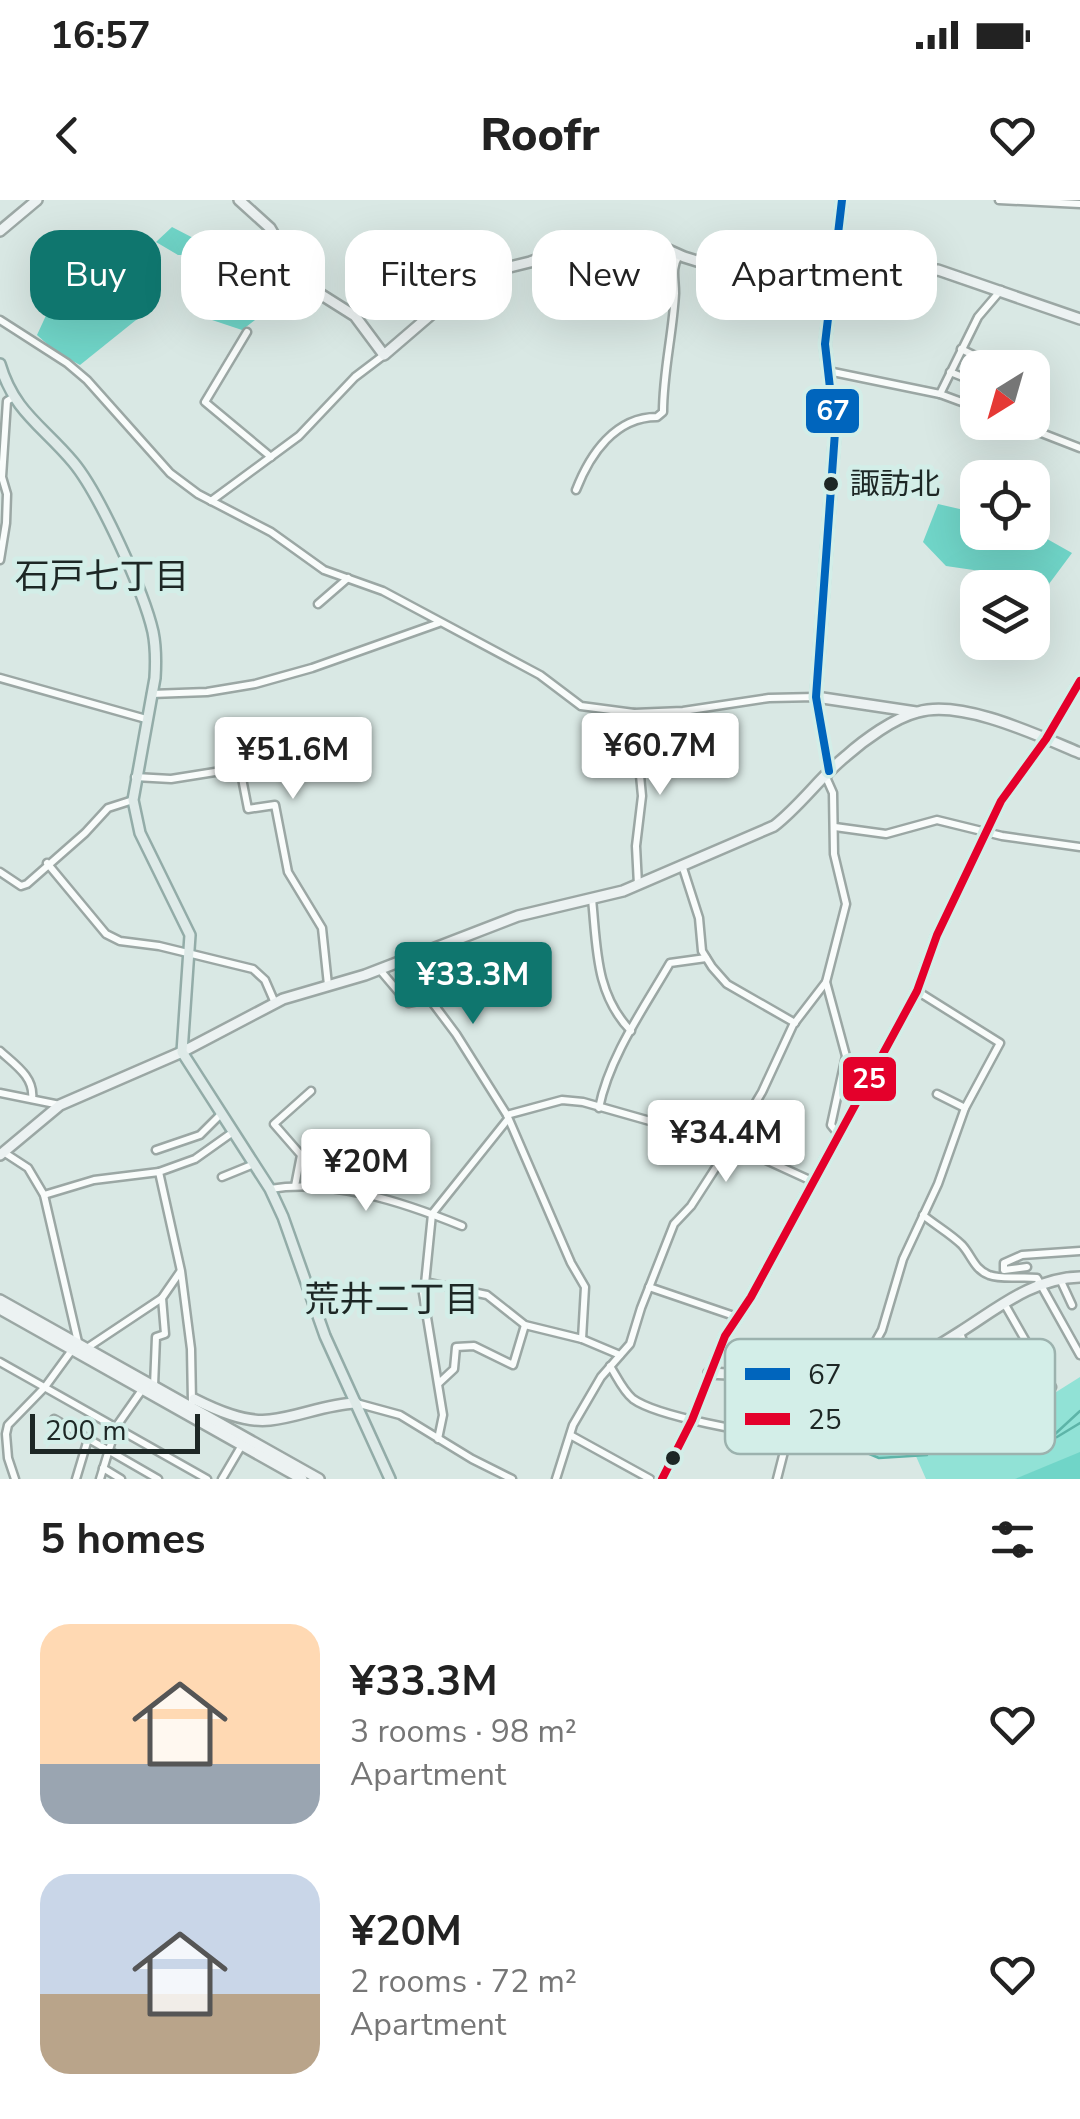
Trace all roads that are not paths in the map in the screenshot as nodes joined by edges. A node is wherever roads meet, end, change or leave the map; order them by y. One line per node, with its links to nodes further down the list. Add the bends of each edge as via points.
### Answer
1 (37, 200): 6 (street)
2 (239, 200): 17 (street, via 270,228 317,292 354,316)
3 (842, 200): 7 (street)
4 (999, 200): 5 (street)
5 (1080, 204)
6 (0, 230)
7 (839, 230)
8 (679, 254): 9 (street); 17 (street, via 646,240 618,240 491,270); 29 (street, via 672,267 662,412 627,423 606,440)
9 (696, 260)
10 (937, 272): 11 (street)
11 (1001, 290): 14 (street); 16 (street)
12 (0, 320): 30 (street, via 87,380 170,473)
13 (828, 320): 19 (street)
14 (1080, 320)
15 (247, 332): 27 (street, via 205,402)
16 (961, 349): 20 (street)
17 (384, 355): 27 (street)
18 (0, 364): 23 (main road)
19 (828, 371): 22 (street); 38 (street, via 834,454)
20 (950, 372): 21 (street); 22 (street)
21 (960, 376)
22 (940, 394): 24 (street)
23 (6, 400): 28 (street); 37 (main road, via 76,465 92,491 153,634)
24 (960, 401)
25 (1050, 436): 26 (street)
26 (1080, 448)
27 (271, 457): 30 (street)
28 (1, 476): 31 (street, via 7,494)
29 (576, 490)
30 (211, 502): 32 (street)
31 (0, 560)
32 (348, 578): 33 (street); 34 (street)
33 (318, 604)
34 (440, 622): 37 (street, via 255,684); 40 (street, via 554,682 581,706)
35 (0, 678): 41 (street)
36 (1080, 681): 42 (main road)
37 (151, 694): 41 (main road)
38 (816, 697): 39 (street); 40 (street); 44 (street)
39 (916, 712): 42 (street, via 986,718); 44 (street)
40 (634, 714): 53 (street, via 642,796)
41 (146, 719): 45 (main road)
42 (1046, 739): 43 (street); 48 (main road)
43 (1080, 753)
44 (827, 773): 47 (street); 51 (street, via 774,826)
45 (134, 777): 46 (main road); 60 (street, via 171,780 240,768 248,808 275,805 288,872 322,928)
46 (132, 800): 50 (street, via 108,808); 55 (main road, via 140,833 190,935)
47 (834, 827): 48 (street, via 886,834 936,820); 59 (street, via 846,904)
48 (986, 831): 49 (street); 61 (main road)
49 (1080, 847)
50 (47, 863): 52 (street, via 21,886); 55 (street, via 106,934)
51 (682, 864): 53 (street); 57 (street)
52 (0, 872)
53 (638, 885): 54 (street)
54 (592, 899): 56 (street, via 518,916); 65 (street, via 600,981)
55 (190, 953): 63 (street, via 259,973); 67 (main road)
56 (406, 958): 58 (street); 62 (street)
57 (706, 958): 64 (street, via 727,984); 65 (street, via 670,963)
58 (379, 969): 60 (street); 62 (street, via 408,1003)
59 (826, 982): 64 (street); 78 (street, via 846,1056 832,1125)
60 (328, 985): 63 (street)
61 (917, 991): 74 (street, via 1000,1044); 78 (main road)
62 (428, 999): 76 (street)
63 (275, 1003): 67 (street)
64 (795, 1023): 79 (street)
65 (631, 1031): 73 (street)
66 (0, 1051): 71 (street, via 26,1076)
67 (182, 1052): 72 (street); 75 (main road)
68 (310, 1091): 86 (street, via 274,1124 301,1156)
69 (0, 1093): 71 (street)
70 (937, 1094): 74 (street)
71 (32, 1098): 72 (street)
72 (60, 1105): 81 (street)
73 (598, 1108): 76 (street, via 562,1100); 79 (street)
74 (966, 1108): 90 (street)
75 (221, 1114): 77 (main road); 80 (street, via 200,1135)
76 (507, 1117): 89 (street); 108 (street, via 585,1287)
77 (233, 1132): 82 (main road); 83 (street, via 195,1159)
78 (840, 1137): 85 (main road)
79 (731, 1144): 85 (street); 99 (street, via 674,1224)
80 (156, 1150)
81 (3, 1154): 88 (street, via 28,1168)
82 (254, 1164): 84 (street); 87 (main road)
83 (159, 1172): 88 (street); 94 (street)
84 (222, 1178)
85 (815, 1182): 105 (main road)
86 (295, 1186): 87 (street); 89 (street, via 363,1194)
87 (270, 1188): 124 (main road)
88 (44, 1195): 113 (street)
89 (432, 1214): 91 (street); 98 (street)
90 (923, 1215): 97 (street, via 986,1274 1037,1278); 109 (street)
91 (462, 1226)
92 (1080, 1250): 93 (street)
93 (1022, 1256): 93 (street, via 1004,1263 1004,1270 1025,1267)
94 (180, 1271): 100 (street); 123 (street)
95 (1080, 1277): 96 (street)
96 (1060, 1278): 97 (street); 103 (street)
97 (1040, 1284): 102 (street); 115 (street)
98 (425, 1285): 106 (street, via 488,1295); 120 (street)
99 (649, 1287): 105 (street); 114 (street)
100 (162, 1298): 113 (street); 121 (street, via 165,1334 156,1337)
101 (0, 1300): 113 (street)
102 (1004, 1303): 107 (street); 112 (street)
103 (1072, 1305)
104 (0, 1309): 113 (street)
105 (738, 1318): 118 (main road)
106 (525, 1325): 108 (street); 120 (street, via 513,1365 474,1346 456,1347 454,1369)
107 (960, 1332): 110 (street); 111 (street)
108 (582, 1339): 114 (street)
109 (877, 1339)
110 (948, 1339)
111 (963, 1339)
112 (1025, 1339)
113 (79, 1349): 121 (street); 122 (street)
114 (620, 1355): 117 (street)
115 (1080, 1355)
116 (0, 1362): 122 (street)
117 (610, 1366): 127 (street, via 635,1400); 131 (street)
118 (709, 1373): 119 (street); 127 (main road)
119 (725, 1374)
120 (438, 1383): 133 (street)
121 (148, 1386): 123 (street); 129 (street); 134 (street)
122 (45, 1387): 129 (street); 130 (street)
123 (192, 1403): 126 (street); 134 (street)
124 (356, 1403): 126 (street); 133 (street, via 400,1415); 147 (main road)
125 (54, 1419): 132 (street)
126 (253, 1420): 134 (street)
127 (692, 1420): 128 (street); 151 (main road)
128 (725, 1426)
129 (116, 1427): 135 (street); 143 (street)
130 (3, 1433): 138 (street)
131 (572, 1436): 149 (street); 150 (street)
132 (88, 1439): 135 (street); 139 (street)
133 (438, 1439): 148 (street)
134 (244, 1442): 144 (street); 145 (street); 146 (street)
135 (109, 1449): 137 (street); 142 (street)
136 (783, 1454): 152 (street)
137 (103, 1468): 140 (street); 141 (street)
138 (16, 1479)
139 (76, 1479)
140 (100, 1479)
141 (121, 1479)
142 (158, 1479)
143 (207, 1479)
144 (222, 1479)
145 (302, 1479)
146 (320, 1479)
147 (390, 1479)
148 (512, 1479)
149 (556, 1479)
150 (650, 1479)
151 (662, 1479)
152 (777, 1479)

